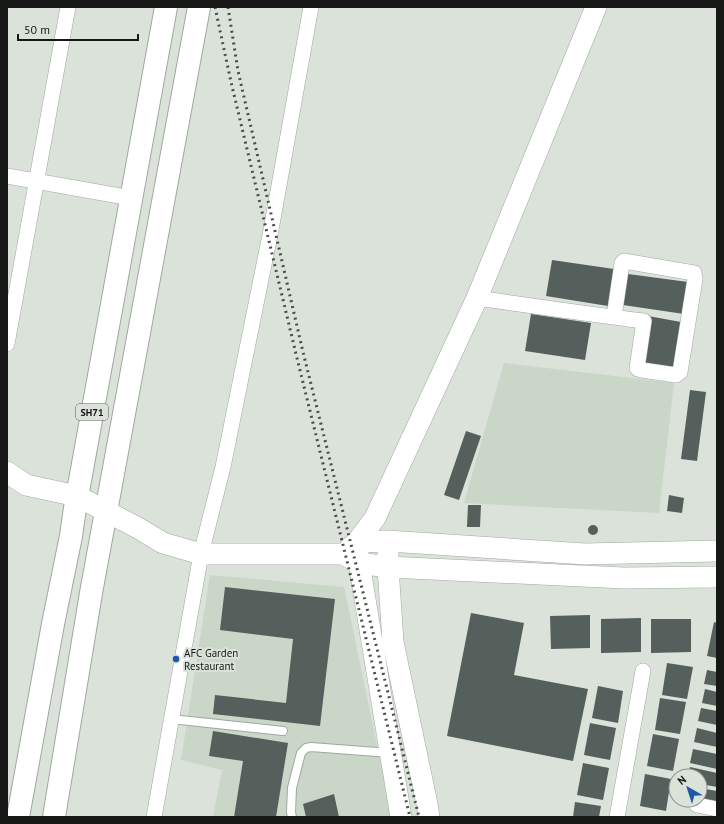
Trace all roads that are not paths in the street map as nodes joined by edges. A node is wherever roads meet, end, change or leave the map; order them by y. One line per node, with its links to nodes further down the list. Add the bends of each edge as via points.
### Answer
1 (68, 7): 7 (street)
2 (166, 7): 8 (main road, SH71)
3 (199, 7): 16 (main road, SH71)
4 (311, 7): 21 (street, via 271,230 223,467)
5 (596, 7): 9 (street)
6 (7, 176): 7 (street)
7 (37, 181): 8 (street); 10 (street)
8 (131, 198): 15 (main road, SH71)
9 (476, 298): 11 (street); 17 (street)
10 (10, 314): 12 (street)
11 (614, 317): 11 (street, via 624,261 694,273 680,372 676,375 638,369 644,321)
12 (7, 344)
13 (7, 472): 14 (street)
14 (17, 487): 15 (street)
15 (77, 496): 16 (street); 28 (main road, SH71)
16 (106, 510): 21 (street, via 163,542); 29 (main road, SH71)
17 (375, 518): 18 (street); 20 (street)
18 (388, 541): 19 (street, via 585,554); 20 (street); 22 (street)
19 (715, 551): 23 (street)
20 (353, 553): 21 (street); 22 (street); 27 (street)
21 (201, 554): 25 (street)
22 (388, 567): 23 (street, via 624,578); 33 (street, via 394,642)
23 (715, 577)
24 (643, 671): 34 (street)
25 (171, 719): 26 (lane); 30 (street)
26 (283, 731)
27 (390, 753): 31 (lane, via 306,748 301,753 292,788); 32 (street)
28 (18, 817)
29 (54, 817)
30 (154, 817)
31 (292, 817)
32 (401, 817)
33 (429, 817)
34 (618, 817)

